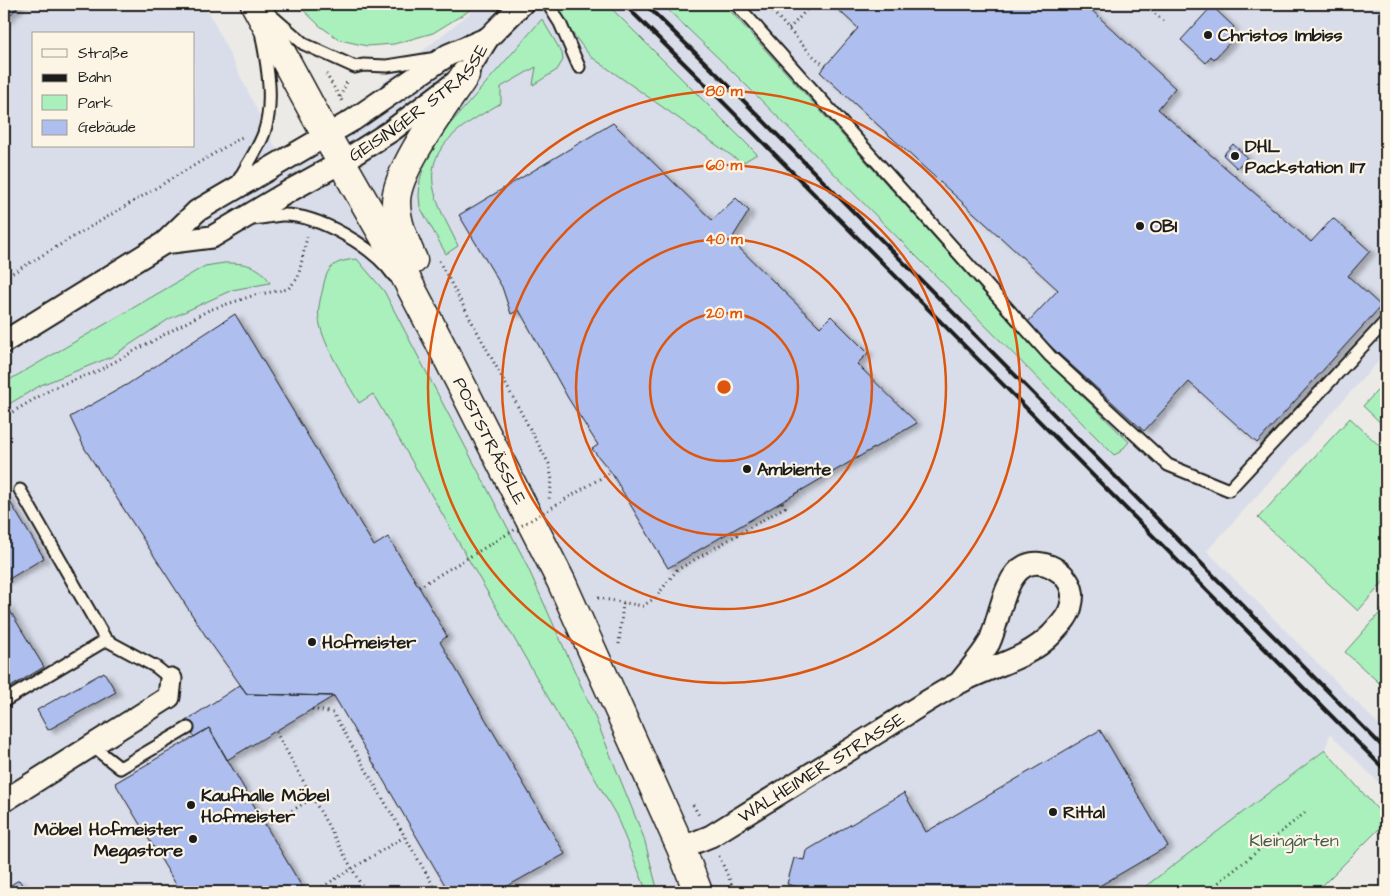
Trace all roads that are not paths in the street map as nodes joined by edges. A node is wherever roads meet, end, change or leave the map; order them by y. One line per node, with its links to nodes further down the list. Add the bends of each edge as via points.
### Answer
1 (254, 4): 8 (main road, POSTSTRÄSSLE); 10 (lane, via 268,79 268,108 264,134)
2 (260, 4): 6 (lane, via 304,44 355,67)
3 (522, 4): 6 (street, GEISINGER STRASSE)
4 (548, 4): 7 (lane)
5 (736, 4): 13 (lane, via 1050,356 1168,466 1229,490)
6 (457, 65): 8 (street, GEISINGER STRASSE, via 373,107); 9 (street, GEISINGER STRASSE, via 392,130); 16 (main road, via 428,130 402,175 396,202 402,233 433,302)
7 (579, 67)
8 (326, 135): 9 (main road, POSTSTRÄSSLE); 10 (street, GEISINGER STRASSE)
9 (342, 162): 11 (street, GEISINGER STRASSE); 14 (main road, POSTSTRÄSSLE)
10 (232, 191): 12 (street, GEISINGER STRASSE, via 197,211)
11 (240, 221): 12 (street, GEISINGER STRASSE, via 212,237); 14 (lane, via 283,215 331,227 362,246 390,271)
12 (164, 243): 15 (street)
13 (1386, 321)
14 (439, 341): 16 (main road, POSTSTRÄSSLE)
15 (4, 342)
16 (458, 378): 25 (main road, POSTSTRÄSSLE, via 561,581)
17 (20, 490): 18 (lane)
18 (106, 640): 19 (lane, via 156,667); 21 (lane)
19 (171, 679): 23 (street, via 169,697)
20 (959, 683): 20 (street, WALHEIMER STRASSE, via 1021,656 1044,642 1063,622 1071,608 1073,592 1060,573 1049,565 1038,563 1025,566 1015,575 1002,599 988,644); 25 (street, WALHEIMER STRASSE, via 711,836)
21 (4, 701)
22 (188, 728): 23 (lane, via 120,768)
23 (92, 746): 24 (street)
24 (4, 801)
25 (681, 848): 26 (main road, POSTSTRÄSSLE)
26 (698, 892)

